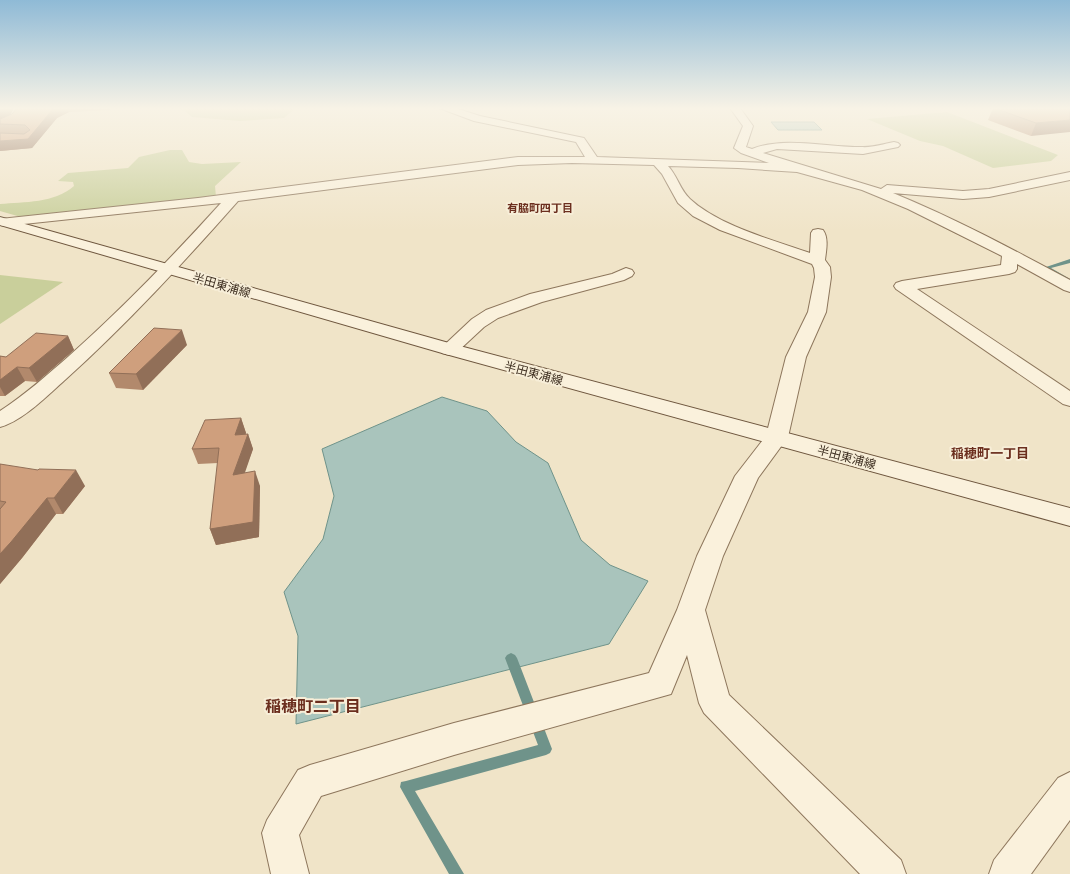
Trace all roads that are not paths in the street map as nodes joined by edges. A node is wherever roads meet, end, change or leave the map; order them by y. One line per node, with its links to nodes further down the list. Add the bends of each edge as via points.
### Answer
1 (586, 149): 7 (street)
2 (742, 149): 6 (street)
3 (763, 149): 6 (street)
4 (807, 149): 5 (street, via 861,155)
5 (882, 149)
6 (751, 153): 9 (street)
7 (593, 160): 8 (street); 12 (street, via 518,161)
8 (657, 162): 9 (street); 16 (street, via 684,200 698,213 725,227)
9 (798, 168): 11 (street)
10 (1070, 176): 11 (street, via 989,193 962,195)
11 (866, 187): 15 (street, via 927,212)
12 (234, 197): 13 (street, via 98,214); 17 (street)
13 (2, 222): 17 (street, 半田東浦線)
14 (818, 233): 16 (street)
15 (1010, 254): 19 (street); 21 (street, via 1009,269 902,286)
16 (817, 261): 23 (street, via 822,267 822,277 817,312 796,357)
17 (170, 269): 20 (street, 半田東浦線); 22 (street, via 99,340 38,393)
18 (626, 273): 20 (street, via 536,298 492,314)
19 (1070, 287)
20 (449, 349): 23 (street, 半田東浦線)
21 (1070, 400)
22 (0, 420)
23 (777, 437): 24 (street, 半田東浦線); 25 (street, via 747,476 710,556)
24 (1070, 517)
25 (690, 610): 27 (street, via 660,684 454,739 310,782 280,833); 28 (street, via 715,703)
26 (1070, 790): 29 (street)
27 (290, 874)
28 (887, 874)
29 (1008, 874)

